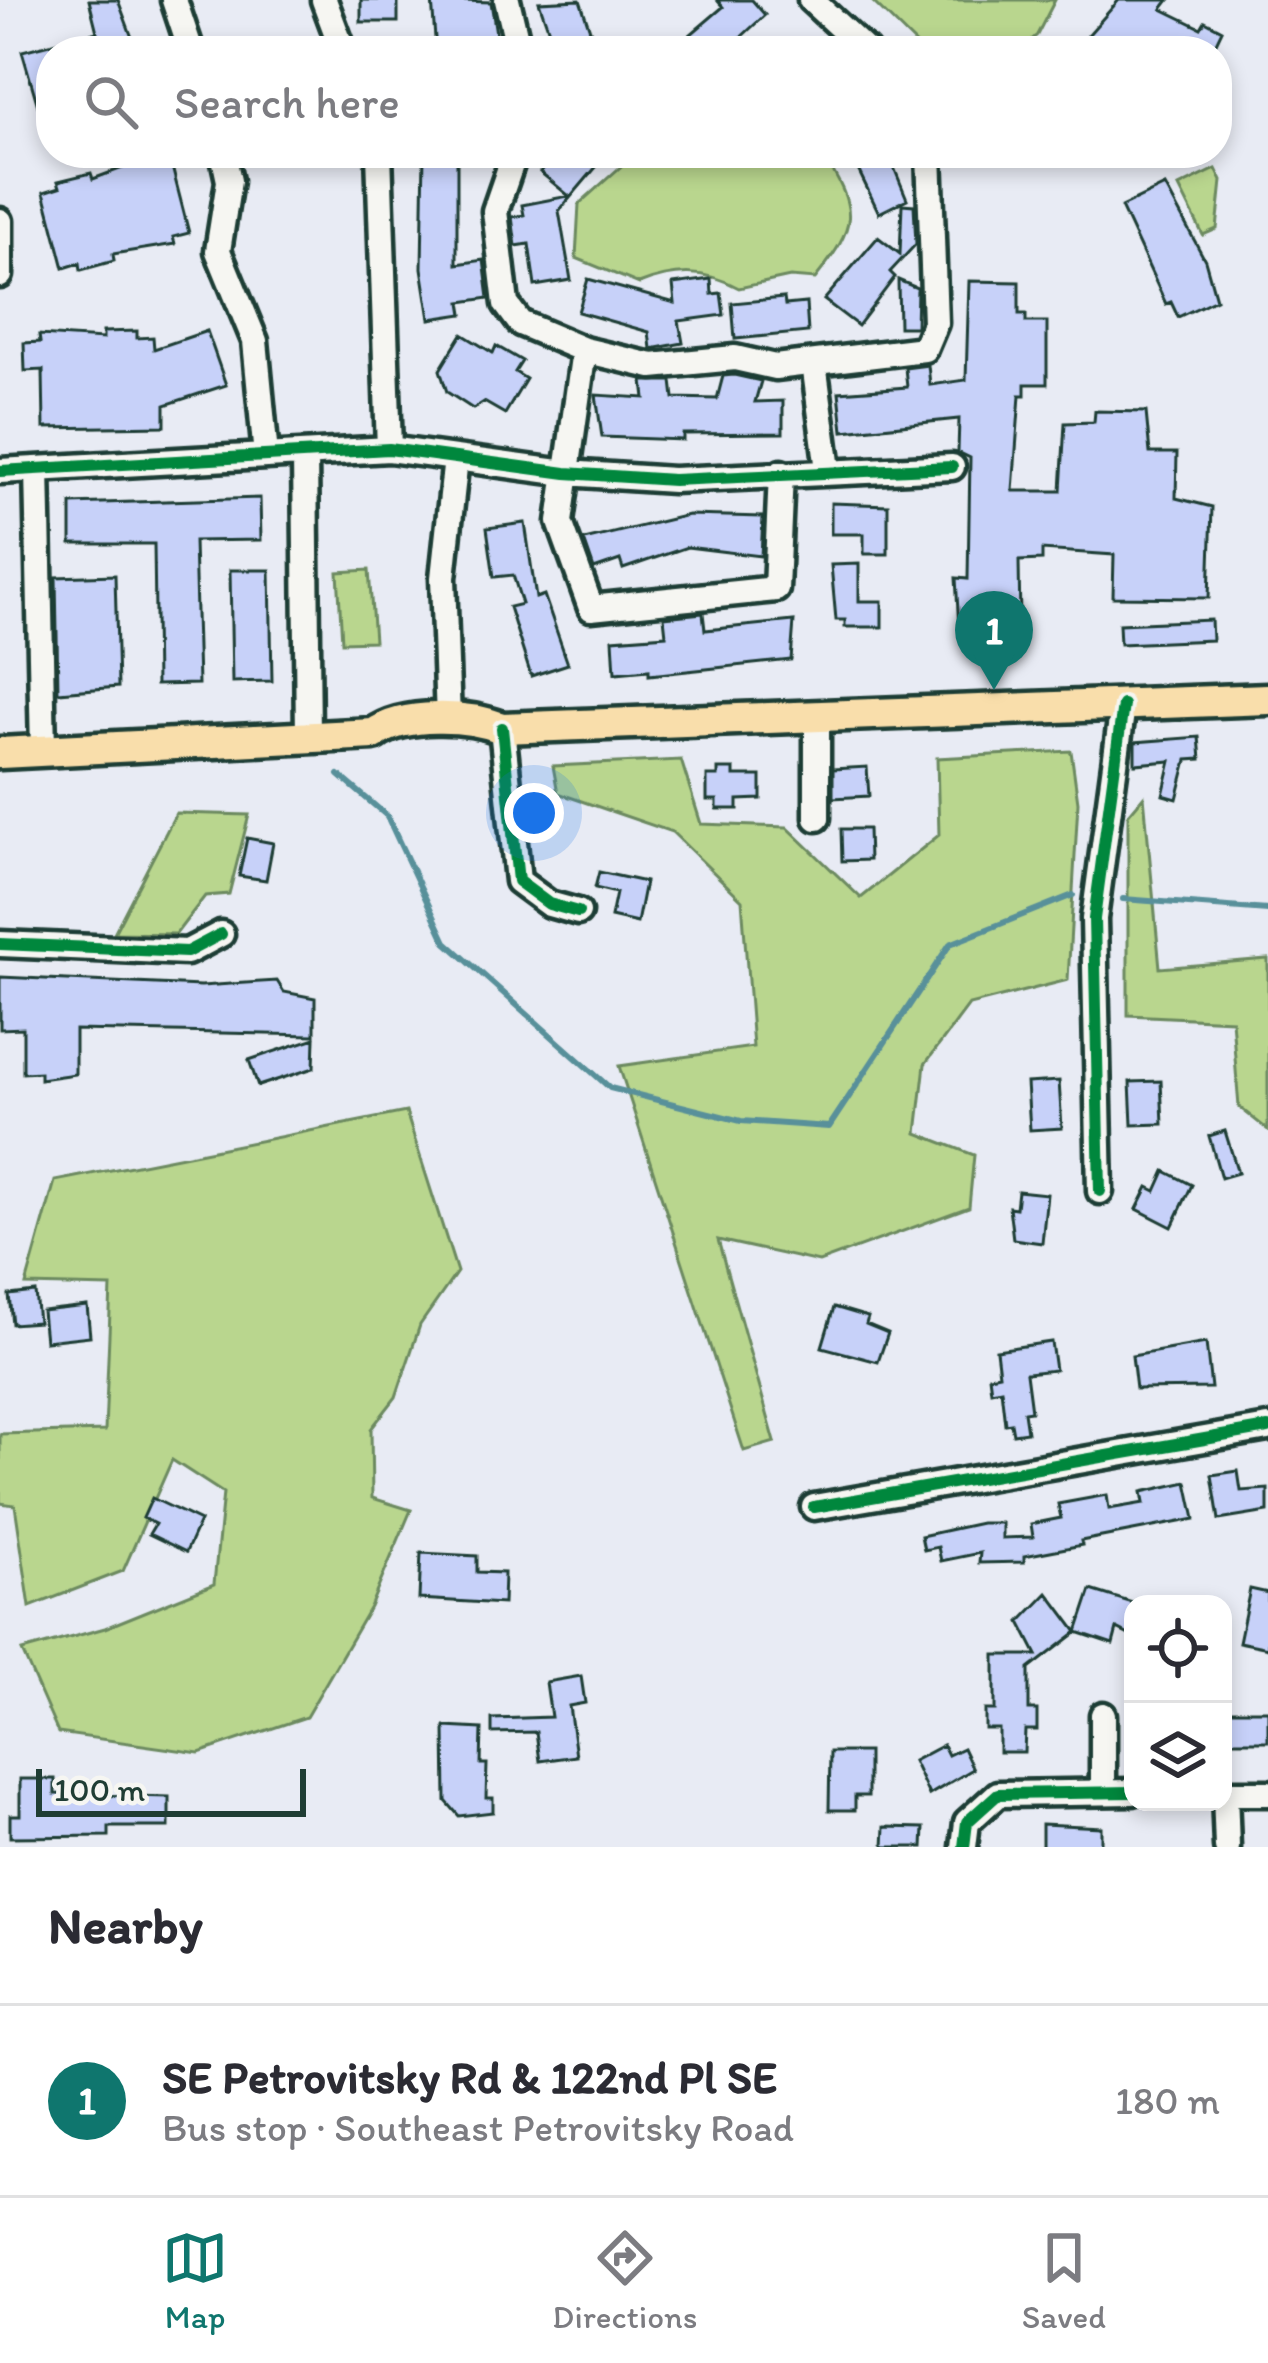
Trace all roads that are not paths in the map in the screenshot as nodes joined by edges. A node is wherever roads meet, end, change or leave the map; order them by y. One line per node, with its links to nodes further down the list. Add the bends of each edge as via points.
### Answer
1 (174, 0): 5 (street)
2 (324, 0): 6 (street)
3 (507, 0): 7 (street)
4 (811, 0): 8 (street)
5 (185, 36)
6 (337, 36)
7 (515, 36)
8 (850, 36)
9 (225, 168): 19 (street, via 218,251 255,341)
10 (379, 168): 17 (street)
11 (510, 168): 15 (street, via 495,211 506,304 520,322)
12 (930, 168): 16 (street, via 935,322 924,350)
13 (0, 221): 14 (street)
14 (0, 275)
15 (584, 350): 16 (street, via 652,366 736,358 775,368); 25 (street)
16 (814, 363): 23 (street)
17 (388, 449): 18 (street); 20 (street)
18 (305, 455): 19 (street); 33 (street)
19 (266, 457): 22 (street)
20 (456, 458): 25 (street); 30 (street, via 443,578)
21 (952, 467): 23 (street)
22 (37, 469): 24 (street); 34 (street)
23 (828, 470): 26 (street)
24 (0, 471)
25 (566, 473): 26 (street, via 673,480); 26 (street, via 560,522 591,608 776,589)
26 (781, 473)
27 (1268, 699): 28 (main road)
28 (1124, 705): 29 (main road); 40 (street, via 1094,919)
29 (817, 716): 31 (main road); 36 (street)
30 (448, 720): 31 (main road); 32 (main road, via 389,723)
31 (502, 728): 32 (main road, via 480,740 389,743); 37 (street, via 518,881 549,904)
32 (374, 734): 33 (main road)
33 (308, 737): 34 (main road)
34 (43, 751): 35 (main road)
35 (0, 753)
36 (818, 818)
37 (578, 912)
38 (221, 934): 39 (street, via 188,952)
39 (0, 944)
40 (1100, 1192)
41 (1268, 1428): 42 (street)
42 (814, 1507)
43 (1103, 1714): 44 (street)
44 (1103, 1791): 45 (street); 49 (street, via 998,1794 967,1822)
45 (1124, 1792)
46 (1232, 1793): 47 (street)
47 (1268, 1793)
48 (1225, 1811): 50 (street)
49 (964, 1847)
50 (1227, 1847)

